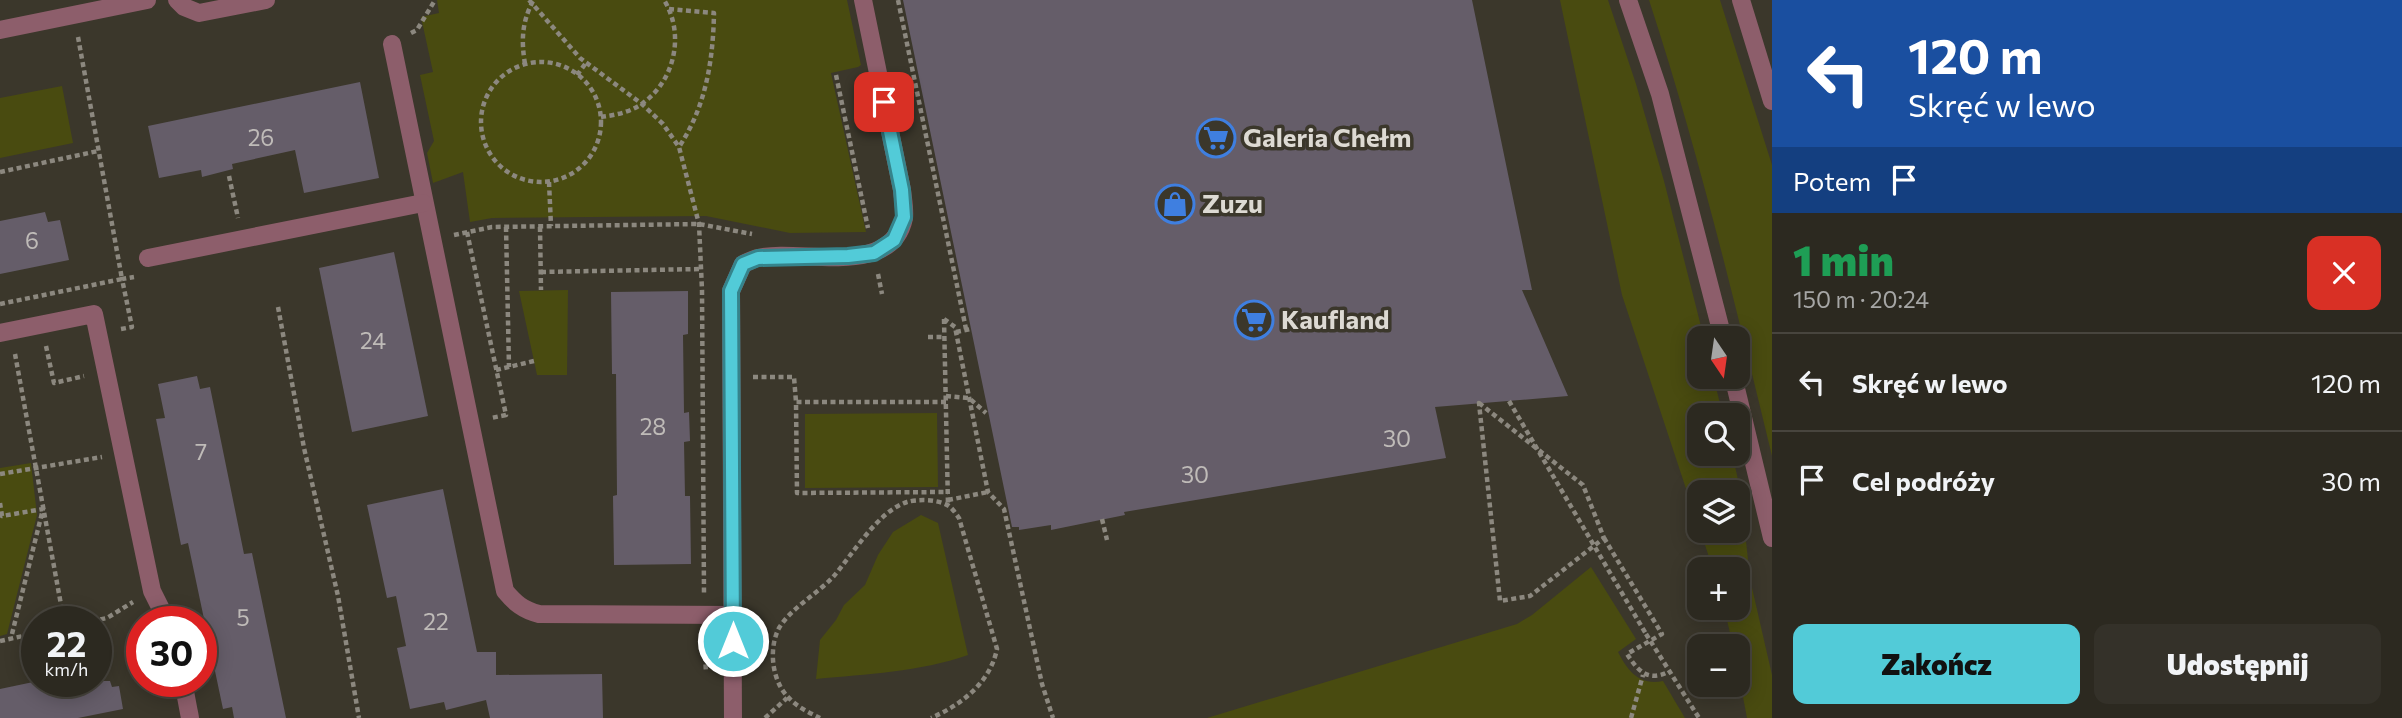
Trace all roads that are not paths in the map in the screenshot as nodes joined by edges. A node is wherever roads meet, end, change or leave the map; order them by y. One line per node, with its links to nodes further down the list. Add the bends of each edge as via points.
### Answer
1 (147, 0): 7 (street)
2 (177, 0): 3 (street, via 199,13)
3 (266, 0)
4 (863, 0): 17 (street, via 904,217 894,240 874,253 758,258 743,264 731,291)
5 (1628, 0): 12 (street, via 1660,94)
6 (1741, 0): 9 (street)
7 (0, 30)
8 (392, 44): 10 (street)
9 (1772, 101)
10 (424, 203): 11 (street); 17 (street, via 505,591 514,603 539,614)
11 (148, 258)
12 (1720, 326)
13 (5, 332): 16 (street, via 94,314 152,591)
14 (1736, 389): 15 (street)
15 (1772, 538)
16 (160, 606)
17 (733, 615): 20 (street)
18 (186, 697): 19 (street)
19 (190, 718)
20 (733, 718)

